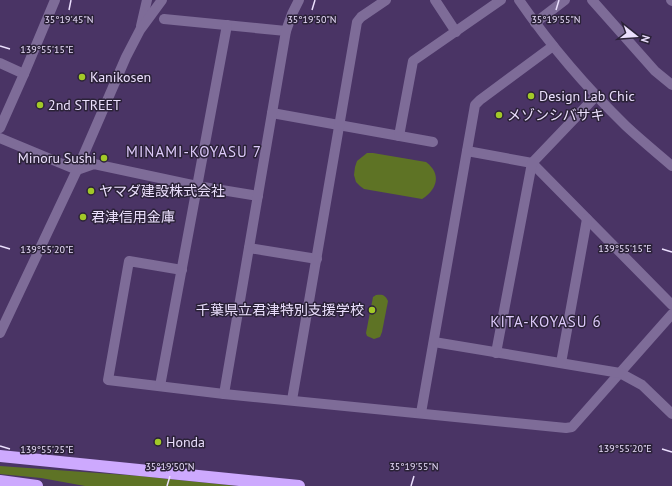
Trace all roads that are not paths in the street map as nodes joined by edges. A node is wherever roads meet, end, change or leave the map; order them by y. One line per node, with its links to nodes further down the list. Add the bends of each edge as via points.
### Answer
1 (56, 0): 19 (street)
2 (146, 0): 14 (street)
3 (162, 0): 14 (street)
4 (299, 0): 15 (street)
5 (386, 0): 23 (street, via 357,22)
6 (435, 0): 16 (street)
7 (501, 0): 16 (street)
8 (519, 0): 12 (street)
9 (565, 0): 12 (street)
10 (592, 0): 20 (street, via 655,71)
11 (164, 19): 13 (street)
12 (535, 23): 17 (street)
13 (227, 25): 15 (street); 32 (street)
14 (140, 30): 31 (street)
15 (286, 31): 22 (street)
16 (456, 32): 25 (street, via 413,61)
17 (553, 46): 21 (street); 28 (street, via 475,105)
18 (0, 64): 19 (street)
19 (24, 74): 24 (street)
20 (672, 85)
21 (597, 95): 29 (street); 30 (street, via 626,126)
22 (272, 114): 23 (street); 33 (street)
23 (340, 126): 25 (street); 36 (street)
24 (0, 128)
25 (400, 136): 27 (street)
26 (0, 138): 31 (street)
27 (433, 142)
28 (467, 151): 29 (street); 41 (street)
29 (532, 163): 34 (street); 42 (street)
30 (672, 166)
31 (77, 170): 32 (street, via 94,164); 40 (street)
32 (197, 186): 33 (street); 37 (street)
33 (258, 196): 35 (street)
34 (587, 220): 38 (street); 43 (street)
35 (249, 248): 36 (street); 46 (street)
36 (317, 259): 47 (street)
37 (182, 270): 45 (street); 45 (street, via 129,261 108,380)
38 (672, 305)
39 (672, 314): 44 (street)
40 (0, 333)
41 (434, 342): 42 (street); 48 (street)
42 (496, 353): 43 (street)
43 (561, 363): 44 (street)
44 (620, 373): 48 (street, via 572,427); 49 (street, via 642,385)
45 (160, 386): 46 (street)
46 (224, 394): 47 (street)
47 (292, 400): 48 (street)
48 (422, 414)
49 (672, 414)
50 (0, 456): 53 (highway)
51 (0, 481): 52 (highway)
52 (37, 486)
53 (299, 486)

